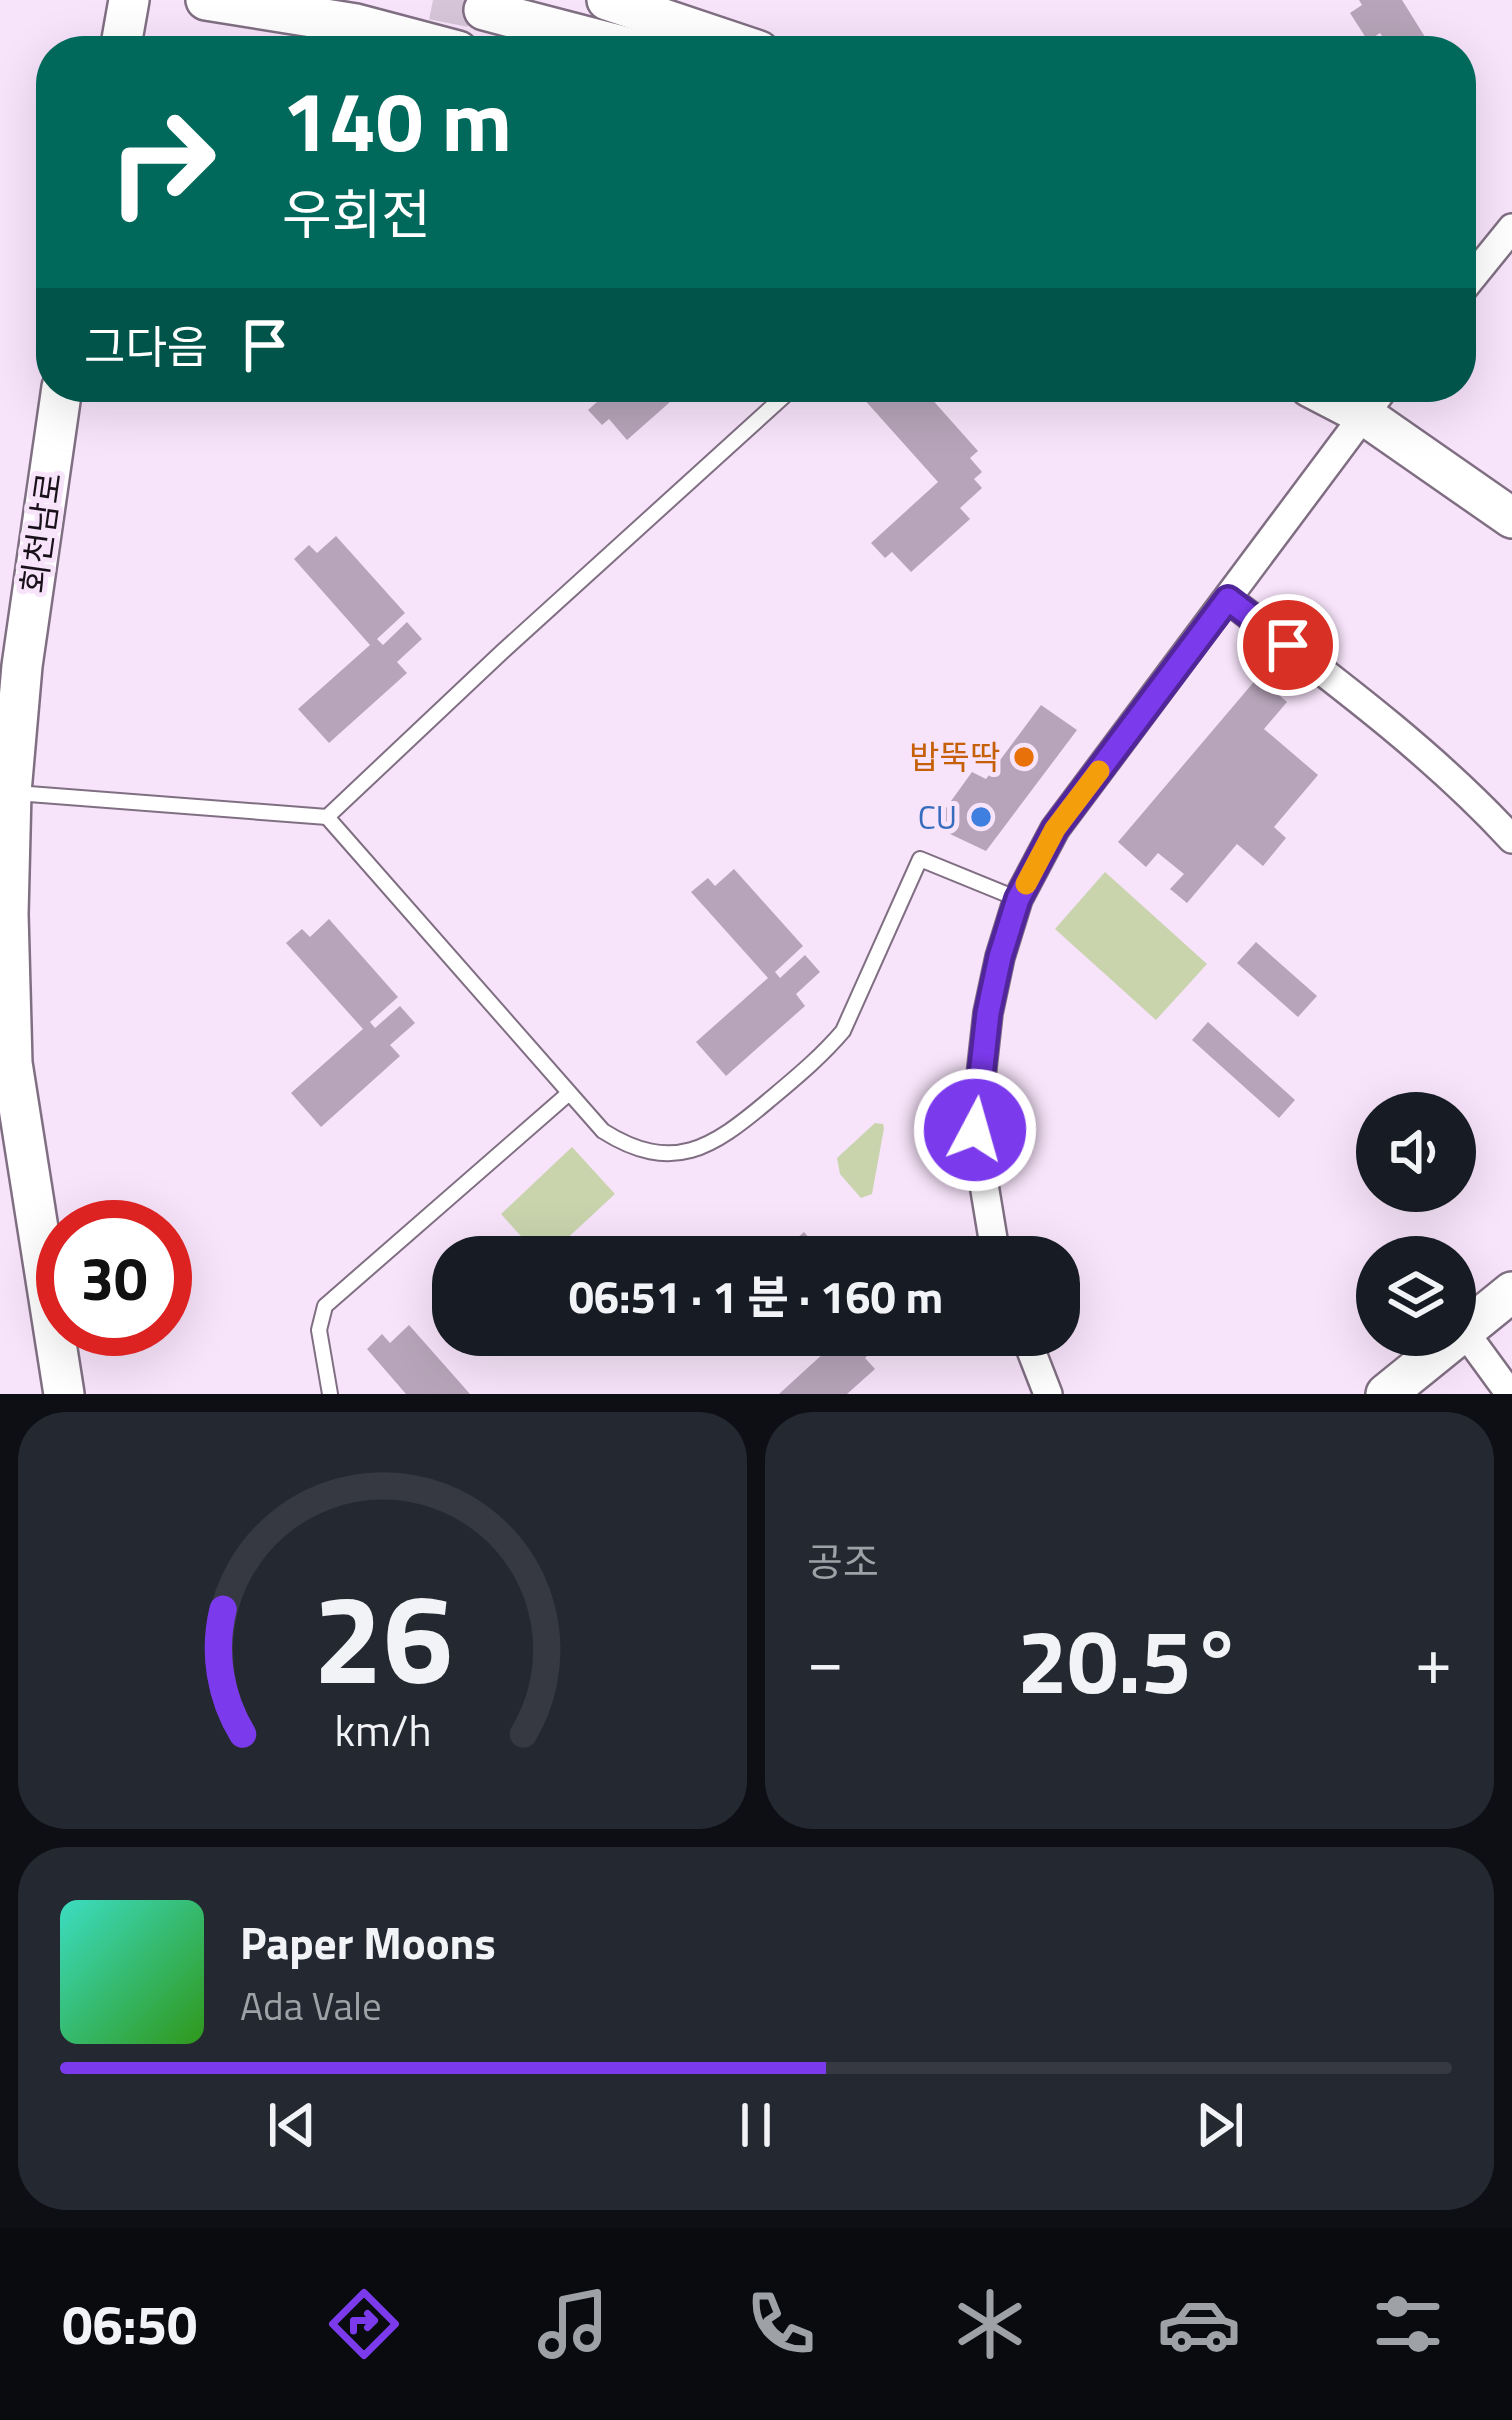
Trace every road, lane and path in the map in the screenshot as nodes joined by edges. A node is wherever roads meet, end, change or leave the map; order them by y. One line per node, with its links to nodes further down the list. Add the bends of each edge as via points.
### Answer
1 (129, 0): 6 (main road)
2 (206, 0): 7 (main road)
3 (386, 0): 8 (main road)
4 (607, 0): 10 (main road)
5 (484, 10): 9 (main road)
6 (123, 36)
7 (403, 36)
8 (410, 36)
9 (584, 36)
10 (714, 36)
11 (1512, 228): 12 (street)
12 (1476, 272)
13 (60, 402): 19 (main road, 회천남로)
14 (777, 402): 20 (lane)
15 (1374, 402): 18 (street)
16 (1376, 402): 17 (main road)
17 (1512, 518)
18 (1228, 599): 21 (street, via 1347,690); 22 (street, via 1055,829)
19 (11, 792): 20 (lane); 30 (main road, 회천남로, via 12,1063)
20 (327, 818): 23 (lane)
21 (1512, 839)
22 (1018, 899): 23 (lane, via 920,859 843,1031 711,1145 669,1154 620,1142); 24 (street, via 988,1013 975,1130)
23 (568, 1094): 31 (lane, via 326,1306 319,1330)
24 (993, 1236)
25 (1512, 1292): 26 (main road)
26 (1476, 1321)
27 (1476, 1347): 34 (street)
28 (1033, 1356): 32 (street)
29 (1433, 1356): 33 (main road)
30 (64, 1394)
31 (330, 1394)
32 (1048, 1394)
33 (1386, 1394)
34 (1510, 1394)

